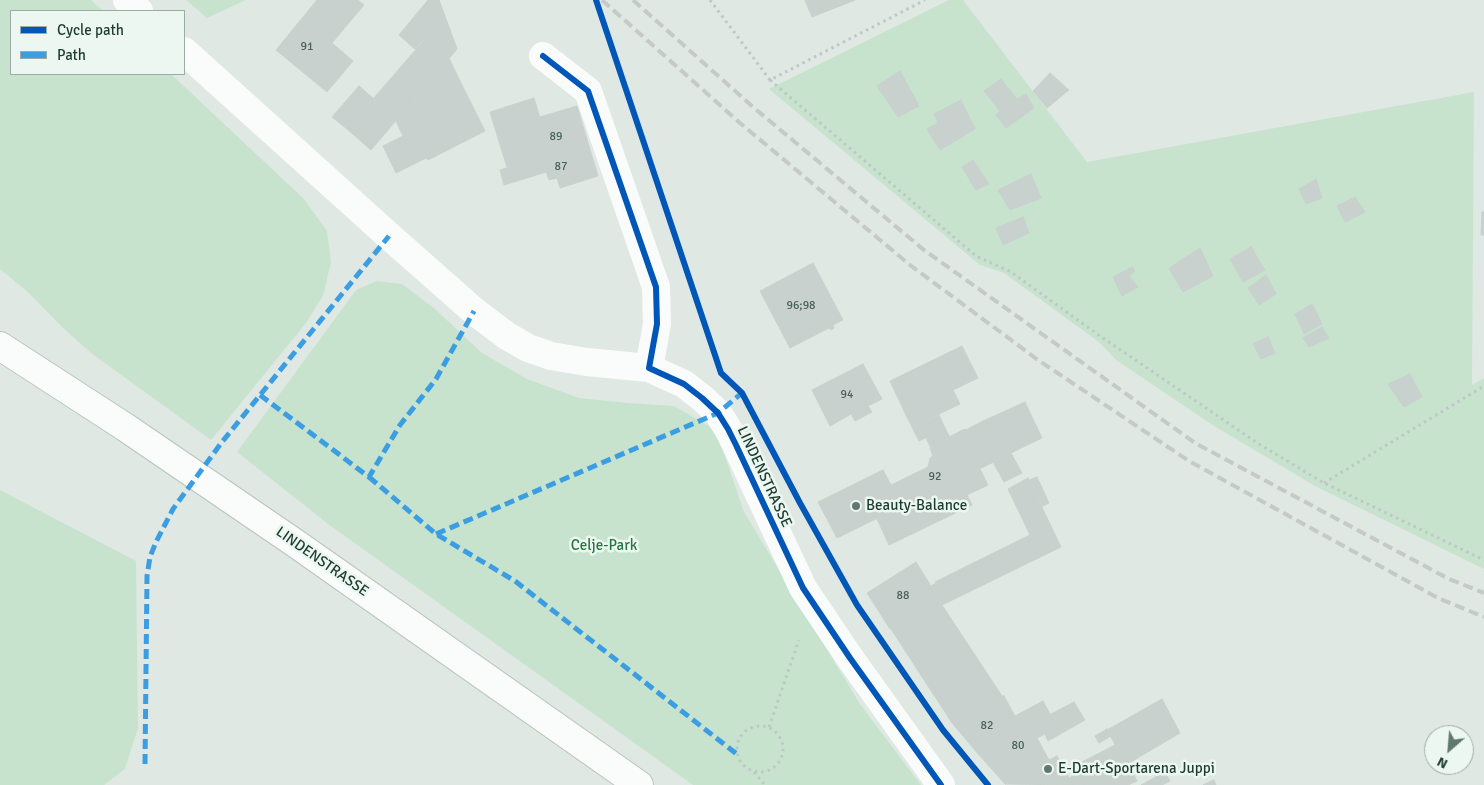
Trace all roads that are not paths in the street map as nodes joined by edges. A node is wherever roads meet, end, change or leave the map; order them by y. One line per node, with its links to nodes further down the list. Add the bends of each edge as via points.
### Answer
1 (127, 0): 2 (street)
2 (138, 10)
3 (185, 52): 6 (street, LINDENSTRASSE, via 389,236 507,336 551,356)
4 (543, 56): 6 (street, via 588,92 656,287 657,324)
5 (0, 346): 7 (street, LINDENSTRASSE, via 295,543)
6 (649, 368): 8 (street, LINDENSTRASSE, via 684,384 718,413 812,602)
7 (638, 785)
8 (941, 785)

